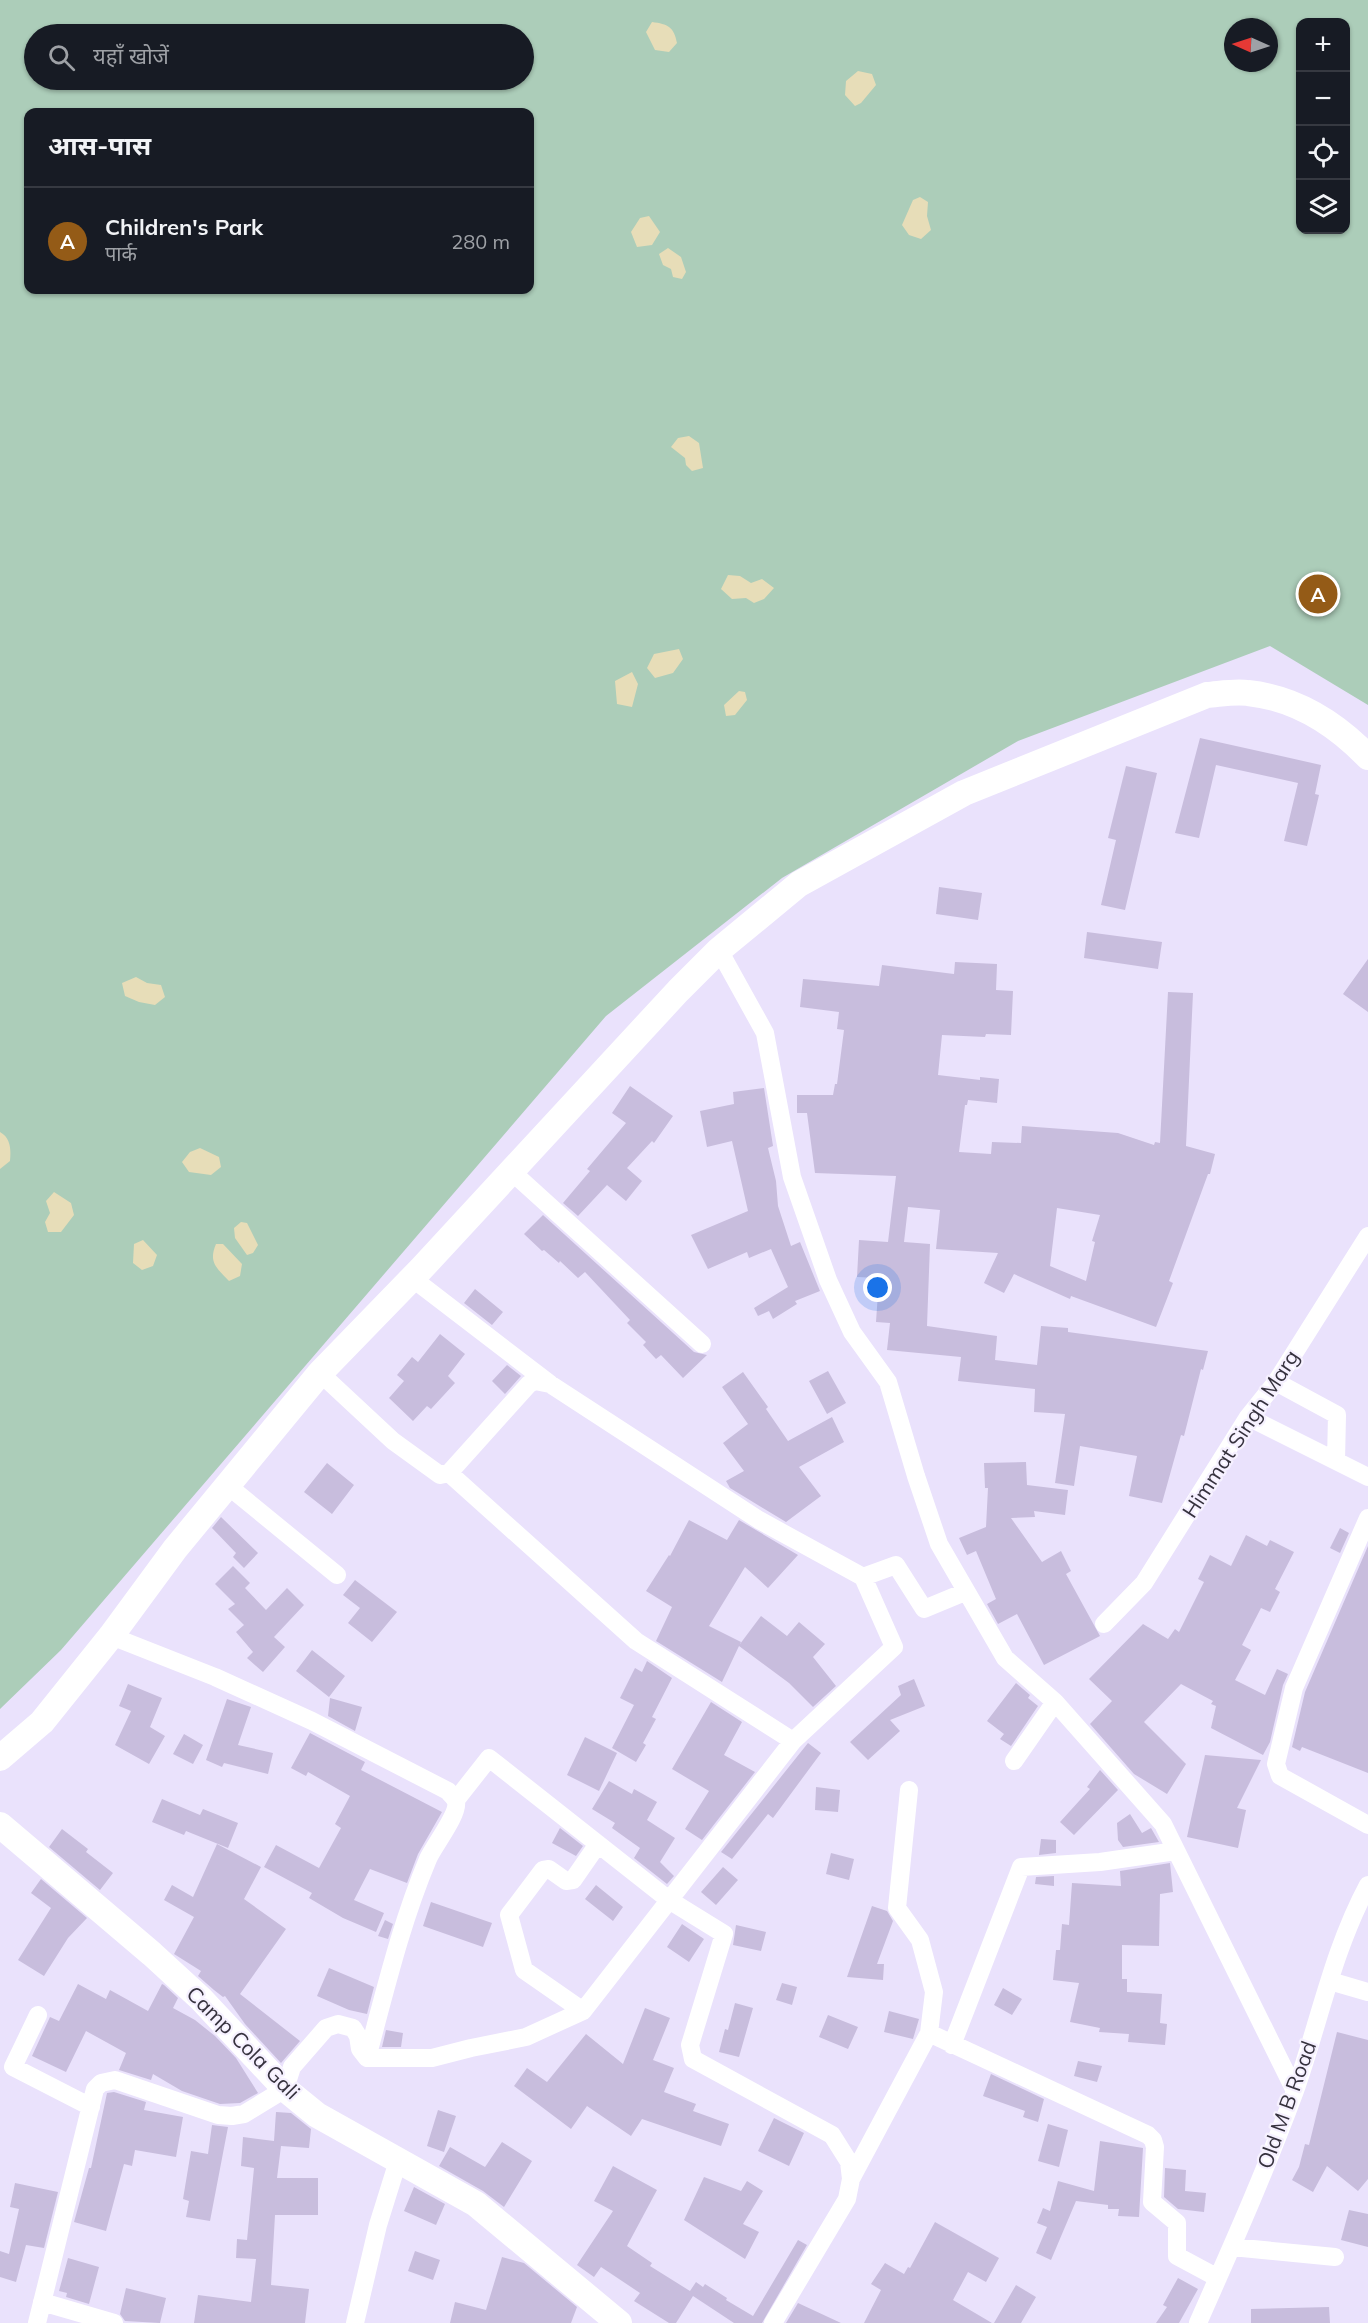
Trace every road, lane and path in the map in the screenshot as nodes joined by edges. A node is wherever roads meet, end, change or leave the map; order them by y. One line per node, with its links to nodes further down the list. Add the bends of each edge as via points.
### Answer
1 (1368, 757): 2 (street, via 1350,738 1283,699 1247,693 1207,694 964,793 799,884)
2 (719, 950): 3 (street); 18 (street, via 765,1033 792,1177 828,1280 852,1332 888,1382 939,1544)
3 (511, 1171): 5 (street); 6 (street)
4 (1368, 1236): 8 (street, Himmat Singh Marg)
5 (412, 1278): 7 (street); 9 (street)
6 (702, 1344)
7 (320, 1373): 12 (street, via 410,1454 436,1473); 14 (street)
8 (1276, 1382): 10 (street, Himmat Singh Marg); 11 (street, via 1337,1415)
9 (550, 1384): 12 (street, via 529,1384); 17 (street, via 759,1520)
10 (1248, 1417): 11 (street); 19 (street, Himmat Singh Marg, via 1144,1584)
11 (1336, 1461): 13 (street)
12 (448, 1473): 22 (street, via 636,1641)
13 (1368, 1477)
14 (227, 1485): 16 (street); 20 (street)
15 (1368, 1518): 28 (street, via 1294,1688 1276,1764 1280,1776)
16 (337, 1575)
17 (863, 1577): 18 (street, via 897,1565 924,1609); 22 (street, via 894,1647)
18 (965, 1592): 21 (street, via 1005,1658)
19 (1104, 1624)
20 (111, 1636): 23 (street, via 42,1722); 26 (street, via 312,1721 448,1791)
21 (1055, 1702): 24 (street); 30 (street, via 1163,1824)
22 (793, 1741): 32 (street)
23 (0, 1758)
24 (1014, 1761)
25 (909, 1790): 37 (street, via 897,1908 920,1940 934,1992)
26 (456, 1800): 29 (street, via 489,1758); 39 (street, via 454,1814 429,1857 408,1912)
27 (0, 1825): 40 (street, Camp Cola Gali, via 201,1999)
28 (1368, 1825)
29 (597, 1845): 32 (street); 35 (street, via 573,1880 566,1881 549,1869 543,1870 509,1915 524,1970)
30 (1176, 1851): 38 (street, via 1100,1862 1021,1867); 41 (street)
31 (1368, 1886): 33 (street, Old M B Road, via 1357,1905)
32 (669, 1900): 35 (street); 44 (street, via 724,1935 690,2045 693,2059 832,2134 849,2162)
33 (1330, 1981): 34 (street); 41 (street, Old M B Road)
34 (1368, 1992)
35 (583, 2011): 39 (street, via 526,2037 432,2058)
36 (38, 2015): 42 (street, via 13,2067)
37 (929, 2033): 38 (street); 44 (street)
38 (952, 2045): 47 (street, via 1148,2135 1155,2147 1152,2202 1178,2223 1177,2256)
39 (367, 2058): 40 (street, via 353,2028 338,2024 326,2028 292,2067)
40 (285, 2089): 42 (street, via 244,2114 232,2116 108,2080 95,2089); 43 (street, Camp Cola Gali, via 317,2115)
41 (1295, 2091): 45 (street, Old M B Road)
42 (91, 2107): 48 (street)
43 (398, 2161): 51 (street); 52 (street, Camp Cola Gali, via 476,2204)
44 (851, 2179): 53 (street, via 847,2199)
45 (1232, 2247): 46 (street); 47 (street, Old M B Road)
46 (1335, 2257)
47 (1218, 2278): 54 (street, Old M B Road)
48 (42, 2302): 49 (street); 50 (street)
49 (37, 2323)
50 (114, 2323)
51 (355, 2323)
52 (620, 2323)
53 (773, 2323)
54 (1198, 2323)

